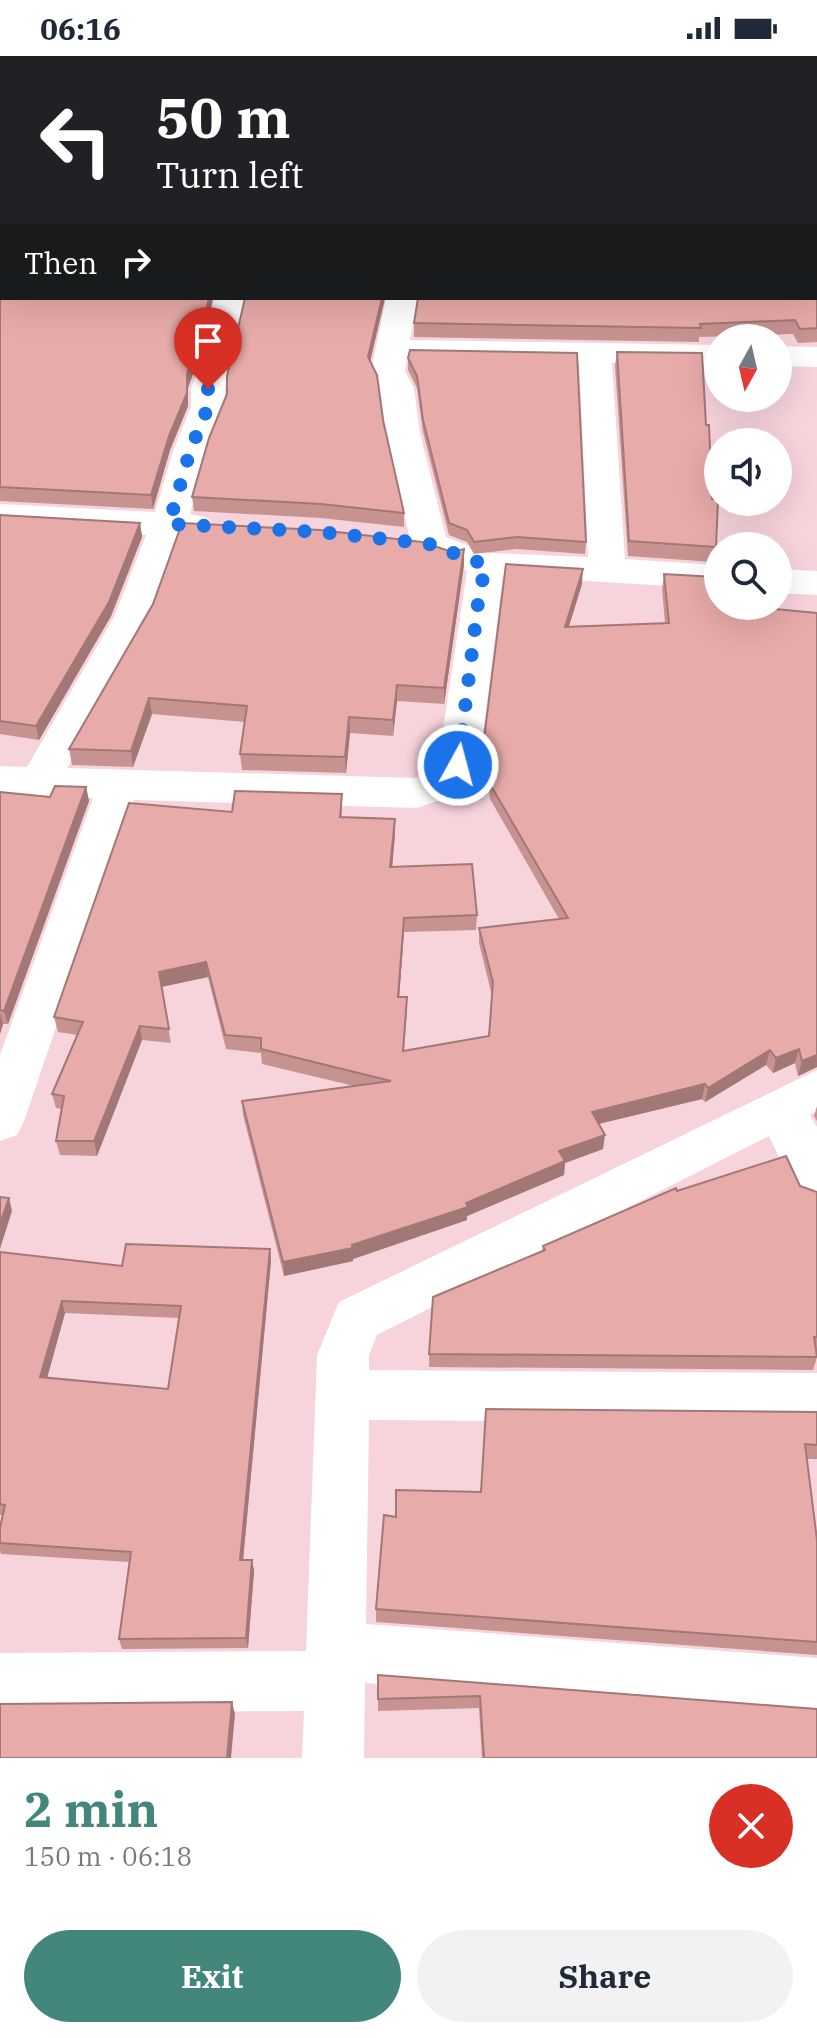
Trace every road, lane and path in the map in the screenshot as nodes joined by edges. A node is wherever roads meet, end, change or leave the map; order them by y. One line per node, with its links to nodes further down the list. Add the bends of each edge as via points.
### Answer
1 (230, 300): 9 (street, via 208,407)
2 (402, 300): 3 (street)
3 (390, 349): 4 (street); 11 (street, via 388,371 397,388 413,542)
4 (595, 353): 5 (street); 12 (street)
5 (704, 355)
6 (792, 356): 7 (street)
7 (817, 357)
8 (0, 515): 9 (street)
9 (169, 524): 10 (street); 16 (street, via 133,618)
10 (232, 528)
11 (486, 565): 12 (street); 17 (street, via 458,765 445,783 417,793)
12 (607, 570): 13 (street)
13 (704, 576)
14 (792, 582): 15 (street)
15 (817, 583)
16 (20, 781): 17 (street)
17 (119, 784): 19 (street)
18 (797, 1099): 20 (street, via 796,1134); 21 (street, via 357,1319 343,1355)
19 (0, 1121)
20 (817, 1184)
21 (342, 1395): 22 (street); 23 (street)
22 (817, 1398)
23 (335, 1666): 24 (street); 25 (street); 26 (street)
24 (0, 1683)
25 (817, 1688)
26 (333, 1758)

